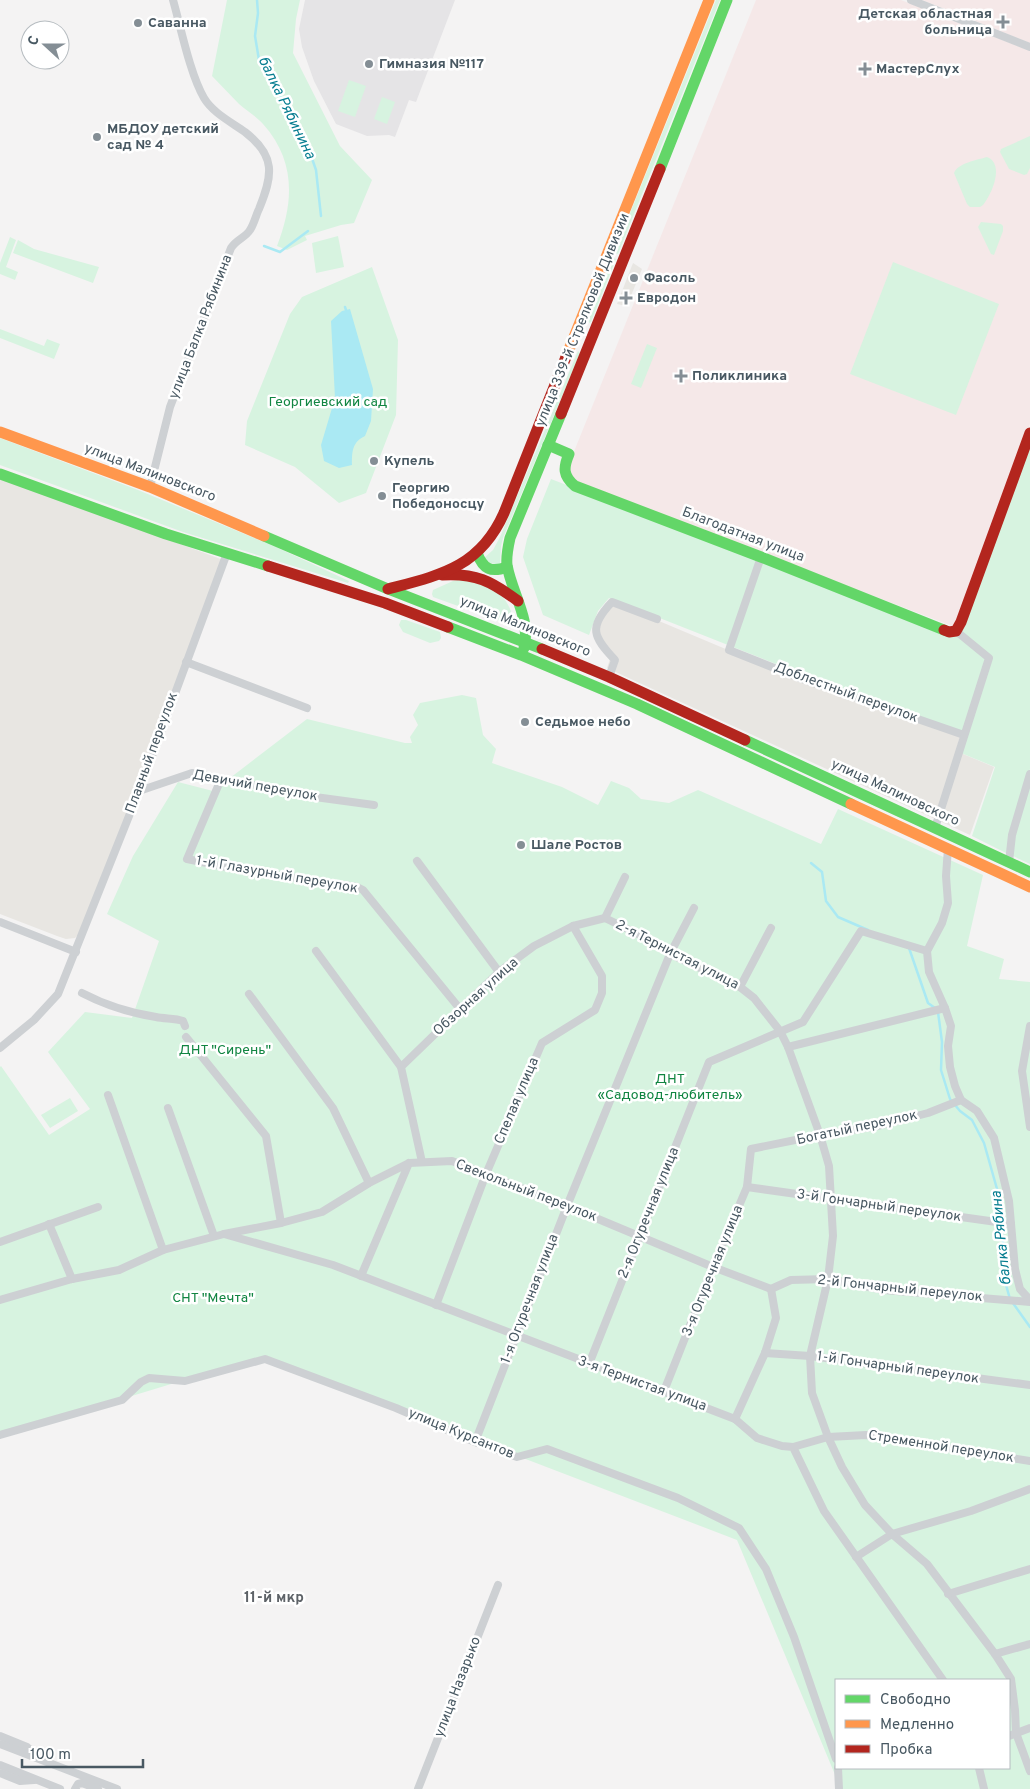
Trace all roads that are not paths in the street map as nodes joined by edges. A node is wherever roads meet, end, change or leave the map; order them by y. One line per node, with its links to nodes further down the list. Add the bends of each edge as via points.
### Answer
1 (173, 0): 14 (street, улица Балка Рябинина, via 204,98 266,153 270,170 264,196 250,230 236,240 232,248 170,407)
2 (709, 0): 6 (main road, улица 339-й Стрелковой Дивизии)
3 (727, 0): 7 (main road, улица 339-й Стрелковой Дивизии)
4 (911, 0): 5 (street)
5 (1030, 47)
6 (580, 321): 7 (main road, via 583,328); 8 (main road, улица 339-й Стрелковой Дивизии)
7 (597, 328): 9 (main road, улица 339-й Стрелковой Дивизии)
8 (572, 344): 9 (main road, via 581,342); 16 (main road, улица 339-й Стрелковой Дивизии, via 501,518)
9 (587, 351): 12 (main road, улица 339-й Стрелковой Дивизии)
10 (0, 432): 14 (main road, улица Малиновского)
11 (1030, 433): 23 (main road)
12 (548, 445): 17 (main road, Благодатная улица, via 569,454 564,466 565,474 575,486); 18 (main road, улица 339-й Стрелковой Дивизии, via 510,538)
13 (0, 474): 15 (main road, улица Малиновского)
14 (150, 487): 20 (main road, улица Малиновского)
15 (227, 553): 25 (main road, улица Малиновского, via 385,603); 26 (street, Плавный переулок)
16 (477, 553): 18 (main road, via 488,569 494,571); 19 (main road, улица 339-й Стрелковой Дивизии)
17 (761, 557): 23 (main road, Благодатная улица, via 938,629); 29 (street, Доблестный переулок, via 729,650)
18 (507, 567): 21 (main road, улица 339-й Стрелковой Дивизии)
19 (438, 576): 20 (main road, улица 339-й Стрелковой Дивизии); 21 (main road, via 469,574 483,578 497,584)
20 (388, 588): 24 (main road, улица Малиновского)
21 (518, 601): 24 (main road, улица 339-й Стрелковой Дивизии)
22 (656, 619): 27 (street, via 612,602 601,614 597,635 600,644 615,660)
23 (956, 631): 29 (street, Благодатная улица, via 989,658)
24 (526, 642): 25 (main road, улица 339-й Стрелковой Дивизии); 27 (main road, улица Малиновского)
25 (521, 655): 35 (main road, улица Малиновского, via 637,704)
26 (186, 662): 28 (street); 32 (street, Плавный переулок)
27 (609, 677): 34 (main road, улица Малиновского)
28 (307, 708)
29 (964, 735): 34 (street, Благодатная улица)
30 (1030, 774): 37 (street, via 1012,835)
31 (221, 779): 32 (street, Девичий переулок, via 192,772); 33 (street, Девичий переулок); 55 (street, 1-й Глазурный переулок, via 187,859 363,890)
32 (139, 791): 48 (street, Плавный переулок)
33 (374, 805)
34 (935, 828): 37 (main road, улица Малиновского)
35 (948, 848): 40 (main road, улица Малиновского); 47 (street, via 948,903 942,923)
36 (417, 861): 50 (street)
37 (1009, 862): 38 (main road, улица Малиновского)
38 (1030, 872)
39 (625, 877): 42 (street)
40 (1030, 887)
41 (694, 908): 49 (street, 1-я Огуречная улица)
42 (605, 918): 44 (street, Обзорная улица); 49 (street, 2-я Тернистая улица, via 658,944)
43 (0, 922): 48 (street)
44 (574, 926): 50 (street, Обзорная улица, via 534,946); 71 (street, Спелая улица, via 602,976 602,993 596,1010 542,1043)
45 (771, 928): 51 (street)
46 (316, 951): 62 (street)
47 (927, 951): 54 (street, via 929,972); 58 (street, via 861,932 803,1022)
48 (76, 952): 61 (street, Плавный переулок, via 58,994 34,1020)
49 (670, 954): 51 (street, 2-я Тернистая улица); 75 (street, 1-я Огуречная улица)
50 (499, 972): 55 (street, Обзорная улица)
51 (740, 988): 58 (street, 2-я Тернистая улица, via 754,998)
52 (82, 993): 56 (street, via 105,1005 178,1019 184,1021)
53 (249, 994): 72 (street, via 333,1108)
54 (945, 1008): 60 (street); 64 (street, via 951,1026 948,1046 950,1067)
55 (460, 1009): 62 (street, Обзорная улица)
56 (185, 1026)
57 (1030, 1026): 66 (street, via 1022,1071)
58 (780, 1031): 60 (street, 2-я Тернистая улица); 82 (street, 2-я Огуречная улица, via 709,1062)
59 (186, 1036): 77 (street, via 266,1136)
60 (788, 1047): 67 (street, 2-я Тернистая улица)
61 (0, 1048)
62 (401, 1067): 70 (street)
63 (108, 1095): 84 (street)
64 (961, 1100): 67 (street, Богатый переулок, via 928,1113 878,1126); 79 (street, via 977,1111 994,1138)
65 (168, 1108): 81 (street)
66 (1030, 1127)
67 (820, 1135): 68 (street, Богатый переулок); 74 (street, 2-я Тернистая улица, via 829,1166)
68 (751, 1149): 73 (street, 3-я Огуречная улица)
69 (409, 1162): 70 (street, Свекольный переулок); 72 (street, Свекольный переулок); 86 (street)
70 (422, 1162): 71 (street, Свекольный переулок, via 452,1161)
71 (486, 1174): 75 (street, Свекольный переулок); 92 (street, Спелая улица)
72 (369, 1183): 77 (street, Свекольный переулок, via 322,1212)
73 (747, 1187): 74 (street, 3-й Гончарный переулок); 85 (street, 3-я Огуречная улица)
74 (831, 1200): 79 (street, 3-й Гончарный переулок); 88 (street, 2-я Тернистая улица, via 833,1236)
75 (567, 1206): 82 (street, Свекольный переулок); 93 (street, 1-я Огуречная улица)
76 (98, 1207): 78 (street)
77 (281, 1223): 80 (street, Свекольный переулок)
78 (49, 1224): 83 (street); 87 (street)
79 (1011, 1224): 91 (street, via 1015,1269 1020,1289)
80 (224, 1234): 81 (street, Свекольный переулок); 86 (street, 3-я Тернистая улица)
81 (214, 1236): 84 (street, Свекольный переулок)
82 (640, 1236): 85 (street, Свекольный переулок); 96 (street, 2-я Огуречная улица)
83 (0, 1242)
84 (163, 1250): 87 (street, Свекольный переулок, via 119,1270)
85 (713, 1267): 89 (street, Свекольный переулок); 98 (street, 3-я Огуречная улица)
86 (361, 1276): 92 (street, 3-я Тернистая улица)
87 (72, 1279): 90 (street, Свекольный переулок)
88 (828, 1279): 89 (street, 2-й Гончарный переулок, via 790,1280); 91 (street, 2-й Гончарный переулок, via 884,1290); 95 (street, 2-я Тернистая улица)
89 (771, 1290): 94 (street, via 776,1318)
90 (0, 1300)
91 (1030, 1301)
92 (436, 1305): 93 (street, 3-я Тернистая улица)
93 (515, 1336): 96 (street, 3-я Тернистая улица); 102 (street, 1-я Огуречная улица)
94 (766, 1353): 95 (street, 1-й Гончарный переулок); 99 (street)
95 (810, 1356): 97 (street, 1-й Гончарный переулок); 101 (street, 2-я Тернистая улица, via 812,1393)
96 (589, 1364): 98 (street, 3-я Тернистая улица)
97 (1030, 1385)
98 (664, 1391): 99 (street, 3-я Тернистая улица)
99 (735, 1419): 103 (street, 3-я Тернистая улица, via 757,1438)
100 (0, 1436): 102 (street, улица Курсантов, via 122,1400 149,1378 185,1381 265,1359 396,1408)
101 (828, 1437): 103 (street, Стременной переулок); 104 (street, Стременной переулок, via 866,1435); 106 (street, 2-я Тернистая улица, via 865,1505)
102 (475, 1442): 118 (street, улица Курсантов, via 517,1457 547,1450 678,1498 739,1528 766,1569)
103 (793, 1447): 107 (street, via 824,1511)
104 (1030, 1461)
105 (1030, 1489): 106 (street, via 971,1511)
106 (892, 1534): 107 (street); 110 (street, 2-я Тернистая улица, via 927,1564)
107 (856, 1557): 113 (street)
108 (1030, 1569): 110 (street)
109 (498, 1585): 130 (street, улица Назарько)
110 (948, 1594): 112 (street, 2-я Тернистая улица)
111 (1030, 1644): 112 (street)
112 (995, 1654): 115 (street, 2-я Тернистая улица, via 1011,1679 1015,1710)
113 (942, 1679)
114 (1030, 1728): 115 (street)
115 (1012, 1734): 123 (street, 2-я Тернистая улица)
116 (0, 1736): 119 (street, via 27,1747)
117 (0, 1744): 119 (street)
118 (835, 1756)
119 (41, 1760): 129 (street)
120 (0, 1765): 125 (street)
121 (838, 1769): 131 (street)
122 (980, 1769): 132 (street)
123 (1030, 1771)
124 (0, 1773): 125 (street, via 20,1781)
125 (36, 1780): 126 (street)
126 (60, 1789)
127 (75, 1789): 128 (street, via 82,1783)
128 (98, 1789)
129 (117, 1789)
130 (418, 1789)
131 (839, 1789)
132 (984, 1789)

